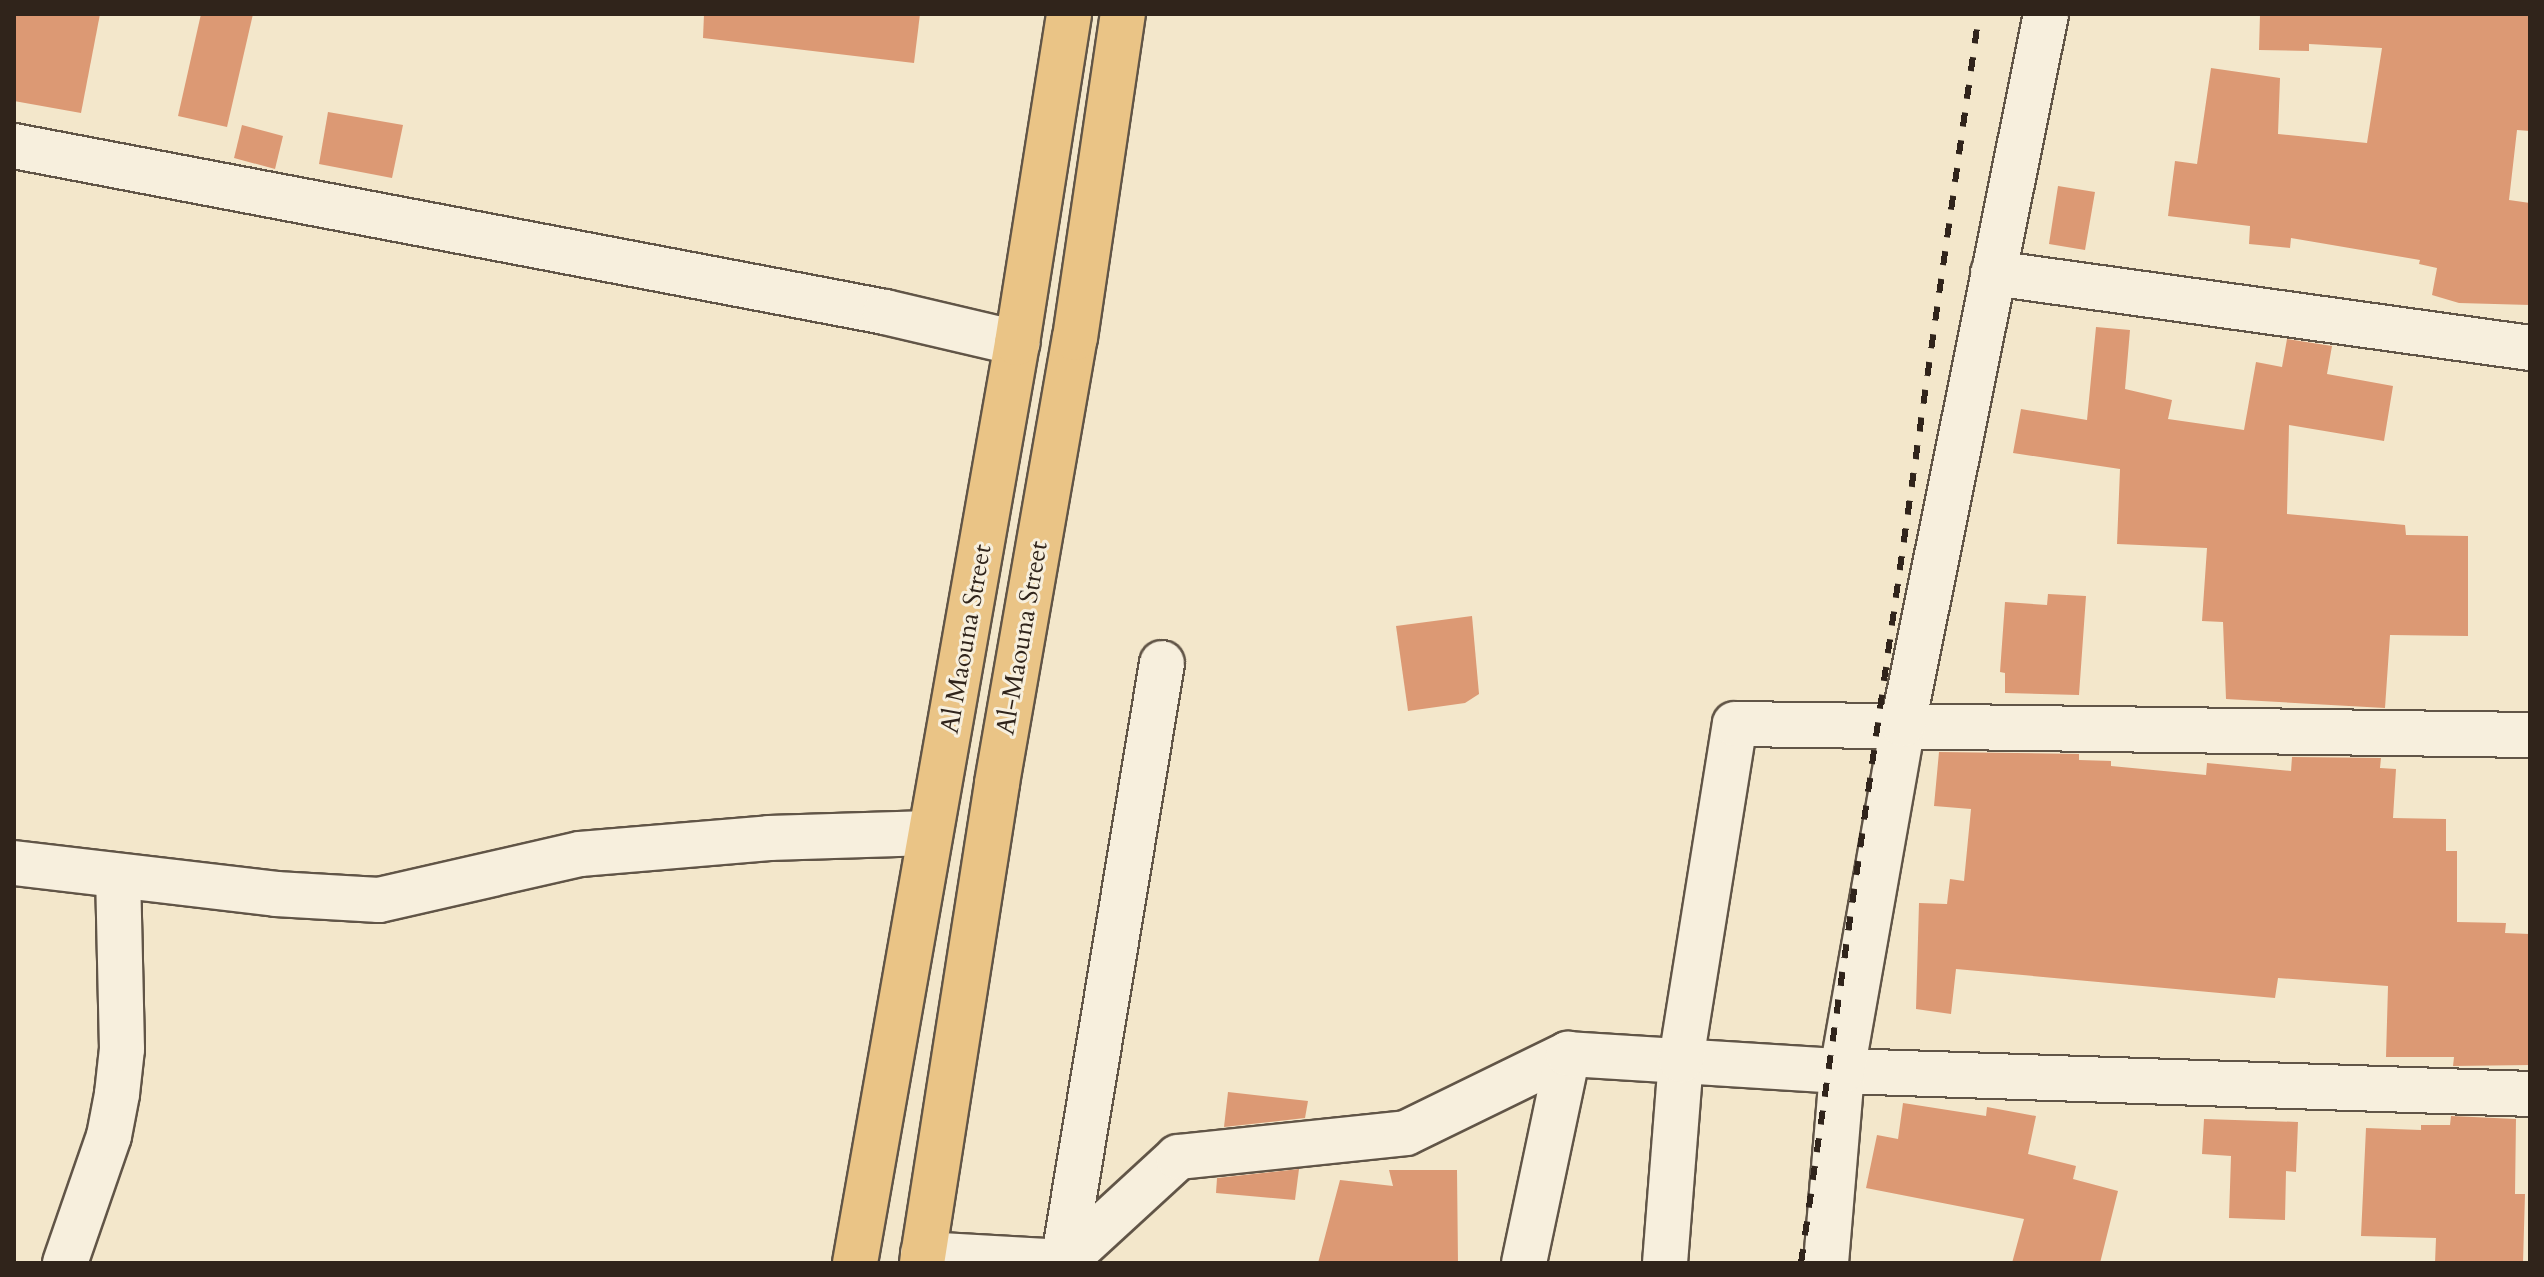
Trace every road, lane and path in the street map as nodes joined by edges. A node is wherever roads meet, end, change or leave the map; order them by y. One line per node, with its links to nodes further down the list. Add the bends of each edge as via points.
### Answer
1 (1069, 14): 6 (highway, Al Maouna Street)
2 (1123, 14): 18 (highway, Al-Maouna Street, via 1075,338 994,798)
3 (2046, 14): 5 (street)
4 (14, 146): 6 (street, via 885,312)
5 (1993, 273): 7 (street); 9 (street)
6 (1017, 343): 11 (highway, Al Maouna Street)
7 (2530, 348)
8 (1162, 663): 19 (street)
9 (1903, 724): 10 (street); 15 (street, via 1735,724); 16 (street)
10 (2530, 735)
11 (930, 833): 13 (street, via 769,838 580,854 379,900); 21 (highway, Al Maouna Street)
12 (14, 863): 13 (street)
13 (118, 876): 20 (street, via 122,1049 117,1094 109,1136)
14 (1568, 1054): 15 (street); 19 (street, via 1406,1133 1178,1157); 22 (street)
15 (1681, 1060): 16 (street); 23 (street)
16 (1842, 1071): 17 (street); 24 (street)
17 (2530, 1094)
18 (922, 1259): 19 (street)
19 (1064, 1262)
20 (65, 1263)
21 (855, 1263)
22 (1524, 1263)
23 (1665, 1263)
24 (1826, 1263)

